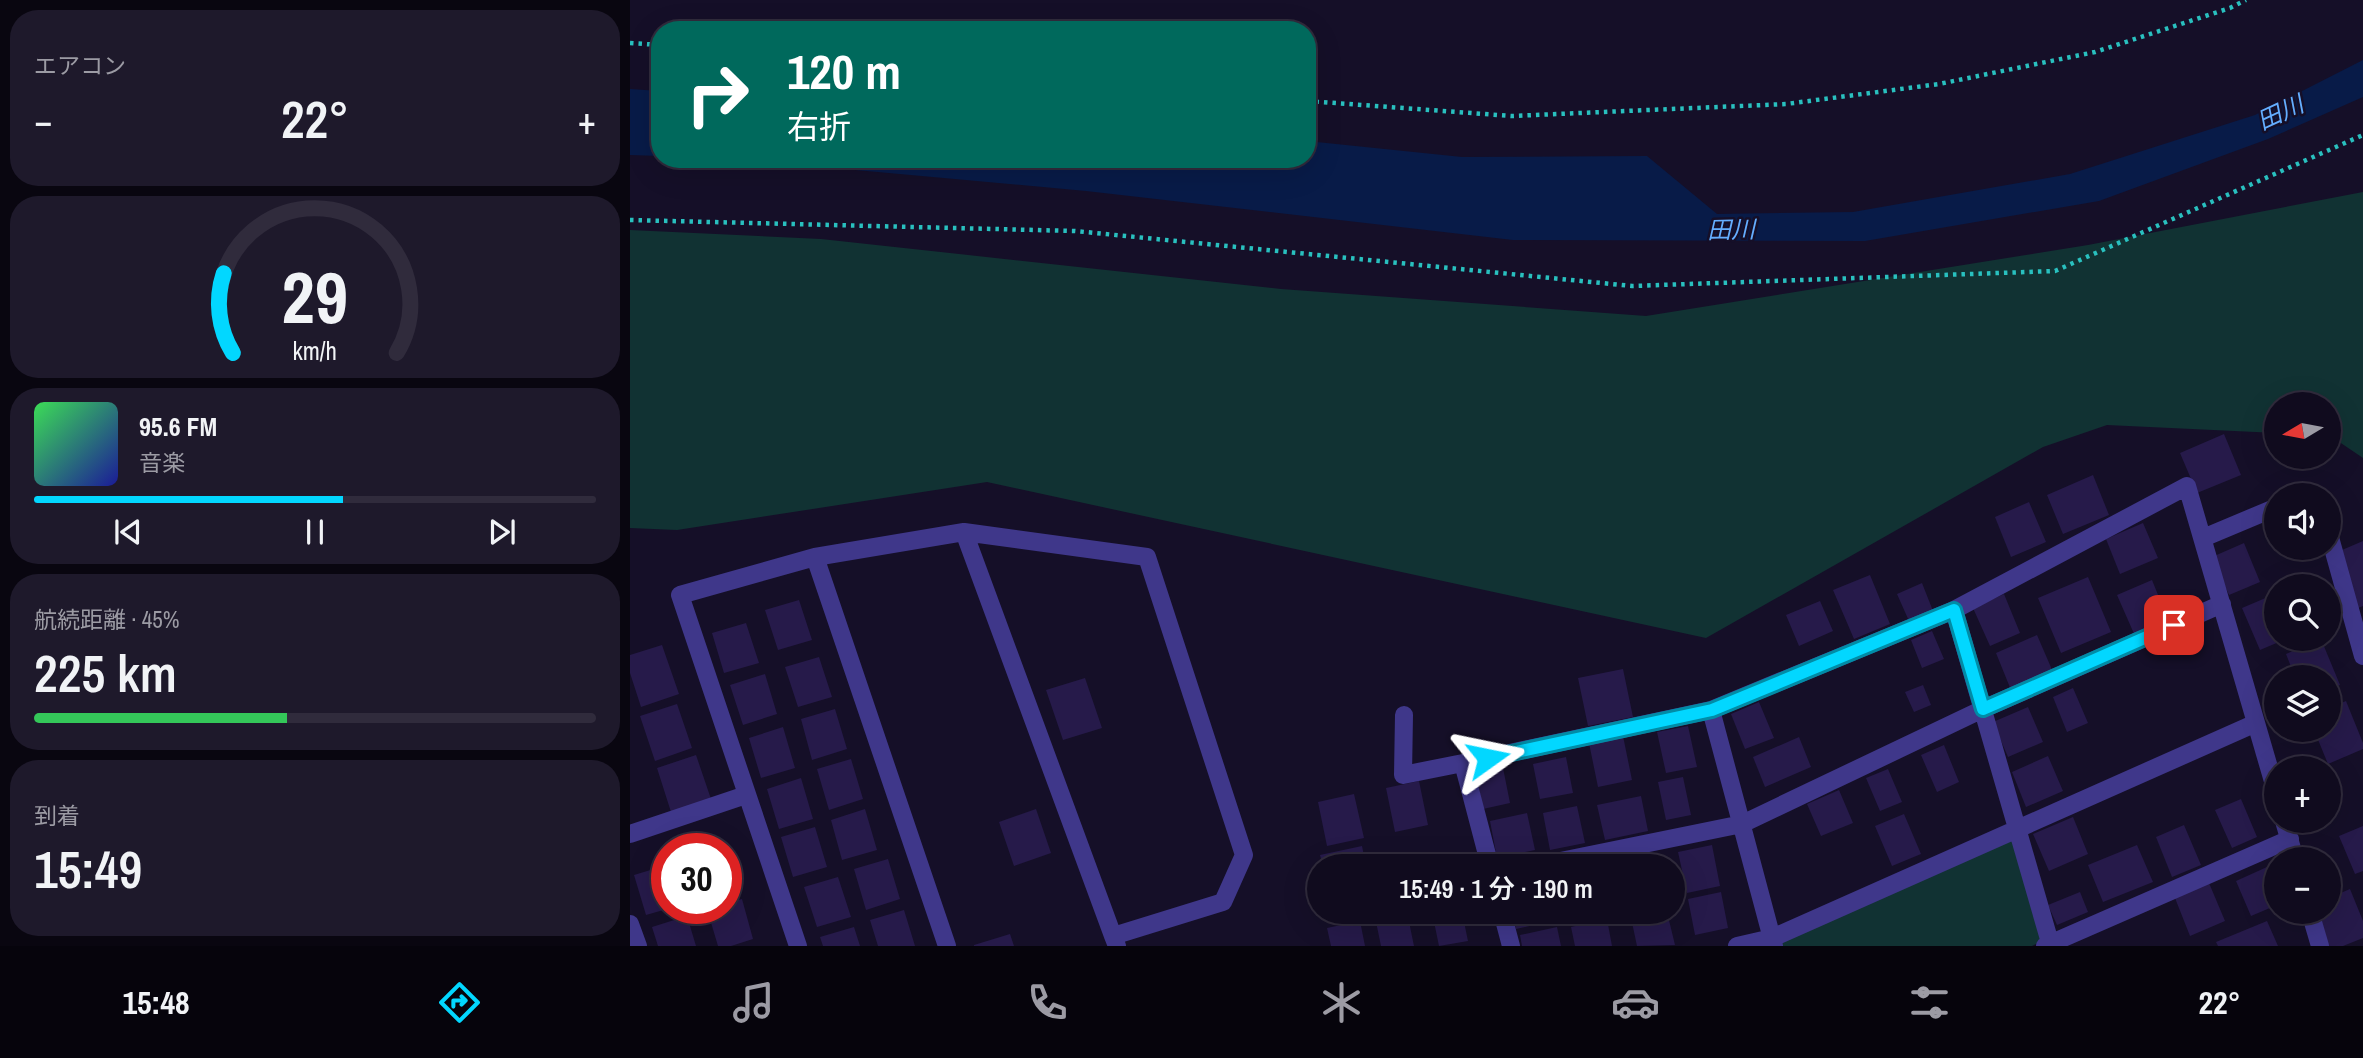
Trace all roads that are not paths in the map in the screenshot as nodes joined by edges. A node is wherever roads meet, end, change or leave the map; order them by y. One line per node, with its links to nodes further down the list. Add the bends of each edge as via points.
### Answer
1 (2264, 512): 3 (street)
2 (964, 533): 4 (street); 27 (street); 27 (street, via 1147,557 1244,855 1223,902)
3 (2203, 538): 6 (street); 7 (street, via 2187,486)
4 (814, 557): 15 (street, via 681,595); 32 (street)
5 (2336, 560): 8 (street)
6 (2222, 604): 9 (street); 12 (street)
7 (1954, 610): 9 (street); 10 (street)
8 (2363, 656)
9 (1983, 709): 16 (street); 17 (street)
10 (1712, 710): 14 (street); 16 (street)
11 (1404, 715): 14 (street, via 1403,775)
12 (2256, 723): 13 (street); 17 (street)
13 (2266, 756)
14 (1463, 763): 22 (street)
15 (746, 794): 19 (street); 31 (street)
16 (1742, 824): 23 (street); 28 (street)
17 (2017, 829): 28 (street); 29 (street)
18 (2288, 833): 20 (street)
19 (630, 834)
20 (2290, 839): 21 (street); 29 (street)
21 (2292, 847)
22 (1487, 854)
23 (1595, 854)
24 (630, 924): 30 (street)
25 (1505, 924): 33 (street)
26 (2314, 924): 35 (street)
27 (1115, 941)
28 (1773, 942): 34 (street)
29 (2049, 945)
30 (638, 946)
31 (798, 946)
32 (947, 946)
33 (1511, 946)
34 (1737, 946)
35 (2320, 946)

